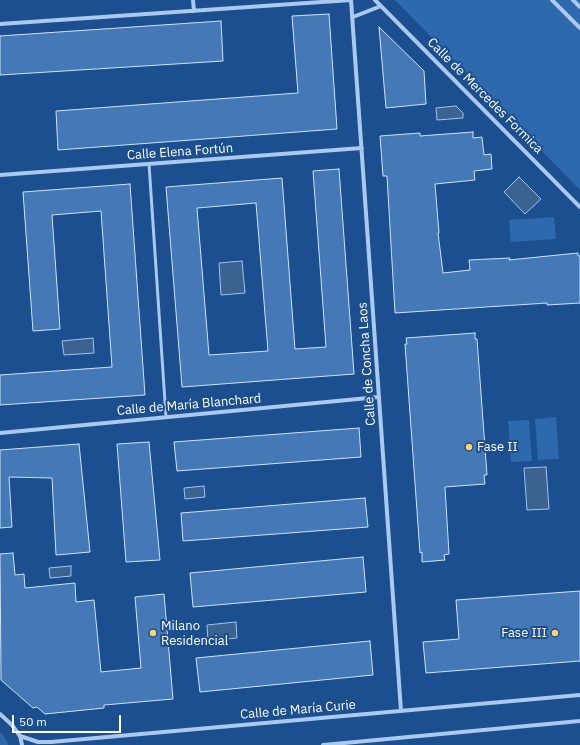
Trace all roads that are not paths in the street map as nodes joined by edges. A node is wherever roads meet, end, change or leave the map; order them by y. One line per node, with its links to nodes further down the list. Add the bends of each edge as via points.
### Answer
1 (193, 0): 8 (street)
2 (351, 0): 8 (street, Calle de Concha Laos); 9 (street, Calle de Concha Laos)
3 (375, 0): 6 (street, Calle de Mercedes Formica)
4 (552, 0): 11 (street)
5 (573, 0): 7 (street)
6 (381, 6): 9 (street); 15 (street, Calle de Mercedes Formica)
7 (580, 7)
8 (194, 11): 10 (street, Calle de Concha Laos)
9 (353, 16): 12 (street, Calle de Concha Laos)
10 (0, 24)
11 (580, 28)
12 (362, 148): 13 (street, Calle Elena Fortún); 16 (street, Calle de Concha Laos)
13 (149, 164): 14 (street, Calle Elena Fortún); 17 (lane)
14 (0, 175)
15 (580, 207)
16 (379, 397): 17 (street, Calle de María Blanchard); 20 (street, Calle de Concha Laos)
17 (166, 417): 18 (street, Calle de María Blanchard)
18 (0, 433)
19 (580, 694): 20 (street, Calle de María Curie)
20 (401, 711): 23 (street, Calle de María Curie, via 51,742 38,742)
21 (0, 714): 23 (street)
22 (580, 721): 25 (street)
23 (20, 736): 24 (street)
24 (22, 745)
25 (323, 745)

